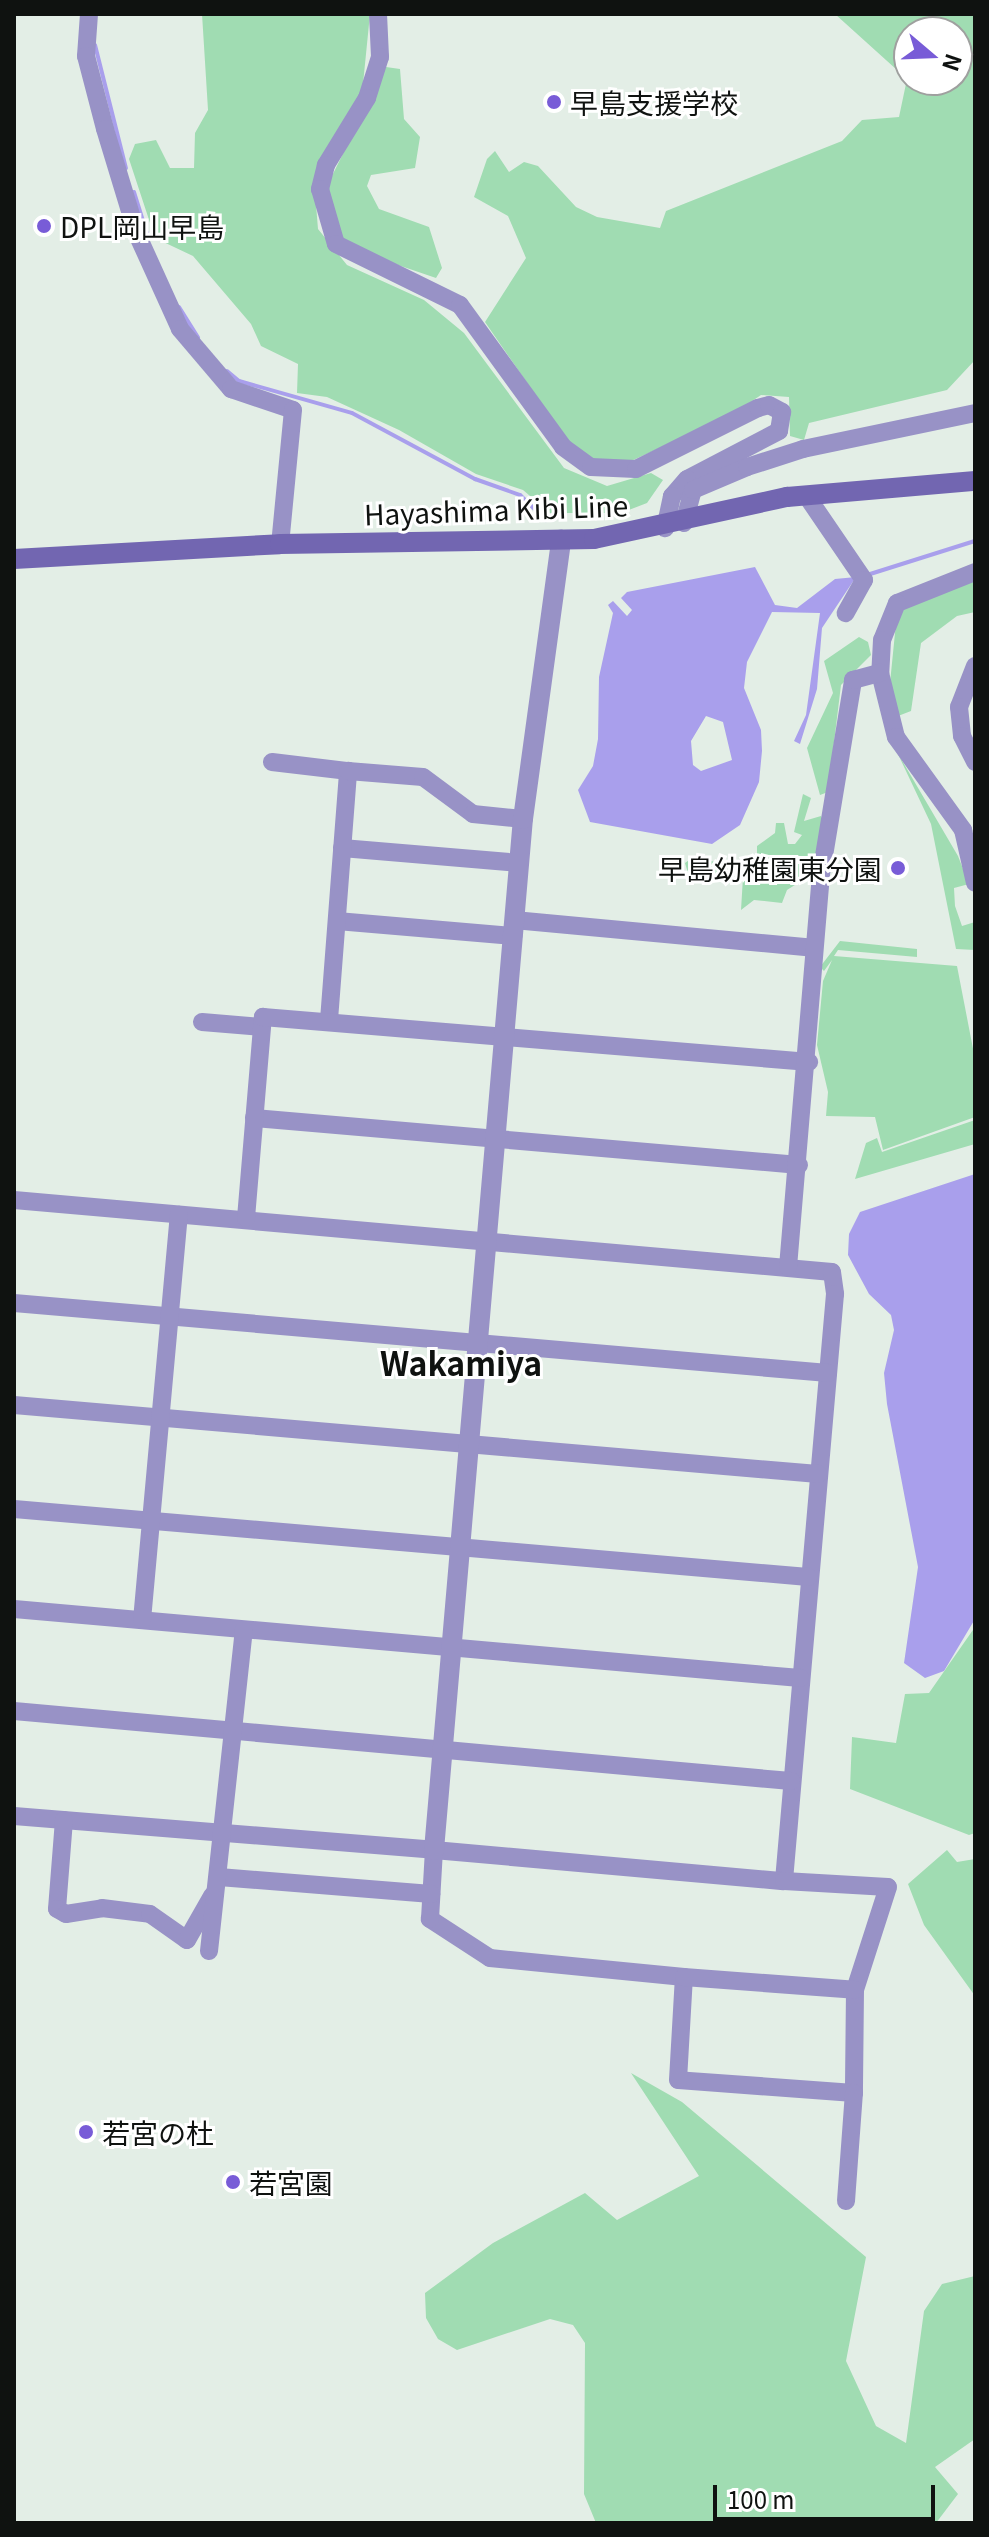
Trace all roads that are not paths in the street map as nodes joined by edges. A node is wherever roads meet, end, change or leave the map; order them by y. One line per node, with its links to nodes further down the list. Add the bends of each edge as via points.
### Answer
1 (89, 14): 8 (street, via 86,56 105,129 137,234 180,329 231,389 293,410)
2 (378, 14): 6 (street, via 380,57 367,98 326,165 320,189 336,244 460,305 563,447 591,467 636,469 758,408 769,405 782,412 779,431 687,479 672,496)
3 (975, 413): 6 (street, via 803,449 747,467 693,490)
4 (975, 481): 5 (main road, Hayashima Kibi Line)
5 (806, 495): 6 (main road, Hayashima Kibi Line); 11 (street, via 862,576)
6 (674, 525): 7 (main road, Hayashima Kibi Line)
7 (561, 540): 8 (main road, Hayashima Kibi Line); 17 (street)
8 (280, 544): 9 (main road, Hayashima Kibi Line)
9 (14, 559)
10 (975, 572): 13 (street, via 907,593 897,603 882,640)
11 (846, 613)
12 (975, 666): 15 (street, via 959,707 962,736)
13 (880, 673): 18 (street, via 896,737); 24 (street, via 853,680)
14 (272, 762): 16 (street)
15 (975, 762)
16 (348, 771): 17 (street, via 423,777 473,814); 19 (street)
17 (523, 819): 20 (street)
18 (969, 830): 21 (street)
19 (342, 848): 20 (street); 22 (street)
20 (519, 863): 23 (street)
21 (975, 883)
22 (337, 921): 23 (street); 25 (street)
23 (513, 928): 24 (street); 28 (street)
24 (813, 948): 29 (street)
25 (329, 1020): 27 (street, via 263,1017); 28 (street)
26 (202, 1022): 27 (street)
27 (262, 1027): 30 (street)
28 (503, 1037): 29 (street); 31 (street)
29 (809, 1062): 32 (street)
30 (254, 1118): 31 (street); 35 (street)
31 (496, 1138): 32 (street); 36 (street)
32 (799, 1165): 37 (street)
33 (14, 1200): 34 (street)
34 (179, 1215): 35 (street); 39 (street)
35 (246, 1218): 36 (street)
36 (488, 1241): 37 (street); 40 (street)
37 (788, 1267): 41 (street, via 832,1272)
38 (14, 1303): 39 (street)
39 (169, 1316): 40 (street); 43 (street)
40 (477, 1343): 41 (street); 44 (street)
41 (828, 1373): 45 (street)
42 (14, 1405): 43 (street)
43 (159, 1418): 44 (street); 48 (street)
44 (467, 1444): 45 (street); 49 (street)
45 (818, 1474): 50 (street)
46 (14, 1509): 47 (street); 48 (street)
47 (14, 1519)
48 (151, 1519): 49 (street); 52 (street)
49 (458, 1544): 50 (street); 54 (street)
50 (808, 1577): 55 (street)
51 (14, 1609): 52 (street)
52 (142, 1620): 53 (street)
53 (244, 1630): 54 (street); 57 (street)
54 (451, 1647): 55 (street); 58 (street)
55 (800, 1678): 59 (street)
56 (14, 1711): 57 (street)
57 (234, 1731): 58 (street); 62 (street)
58 (442, 1750): 59 (street); 63 (street)
59 (791, 1781): 64 (street)
60 (14, 1816): 61 (street)
61 (64, 1820): 62 (street); 65 (street, via 57,1909 66,1914 102,1908 150,1914 187,1940)
62 (225, 1832): 63 (street); 65 (street)
63 (434, 1850): 64 (street); 66 (street)
64 (784, 1881): 69 (street, via 888,1887)
65 (217, 1885): 66 (street); 67 (street)
66 (431, 1894): 68 (street, via 430,1919 490,1958)
67 (209, 1951)
68 (684, 1977): 69 (street); 70 (street, via 678,2080)
69 (855, 1990): 70 (street)
70 (854, 2093): 71 (street)
71 (846, 2201)

